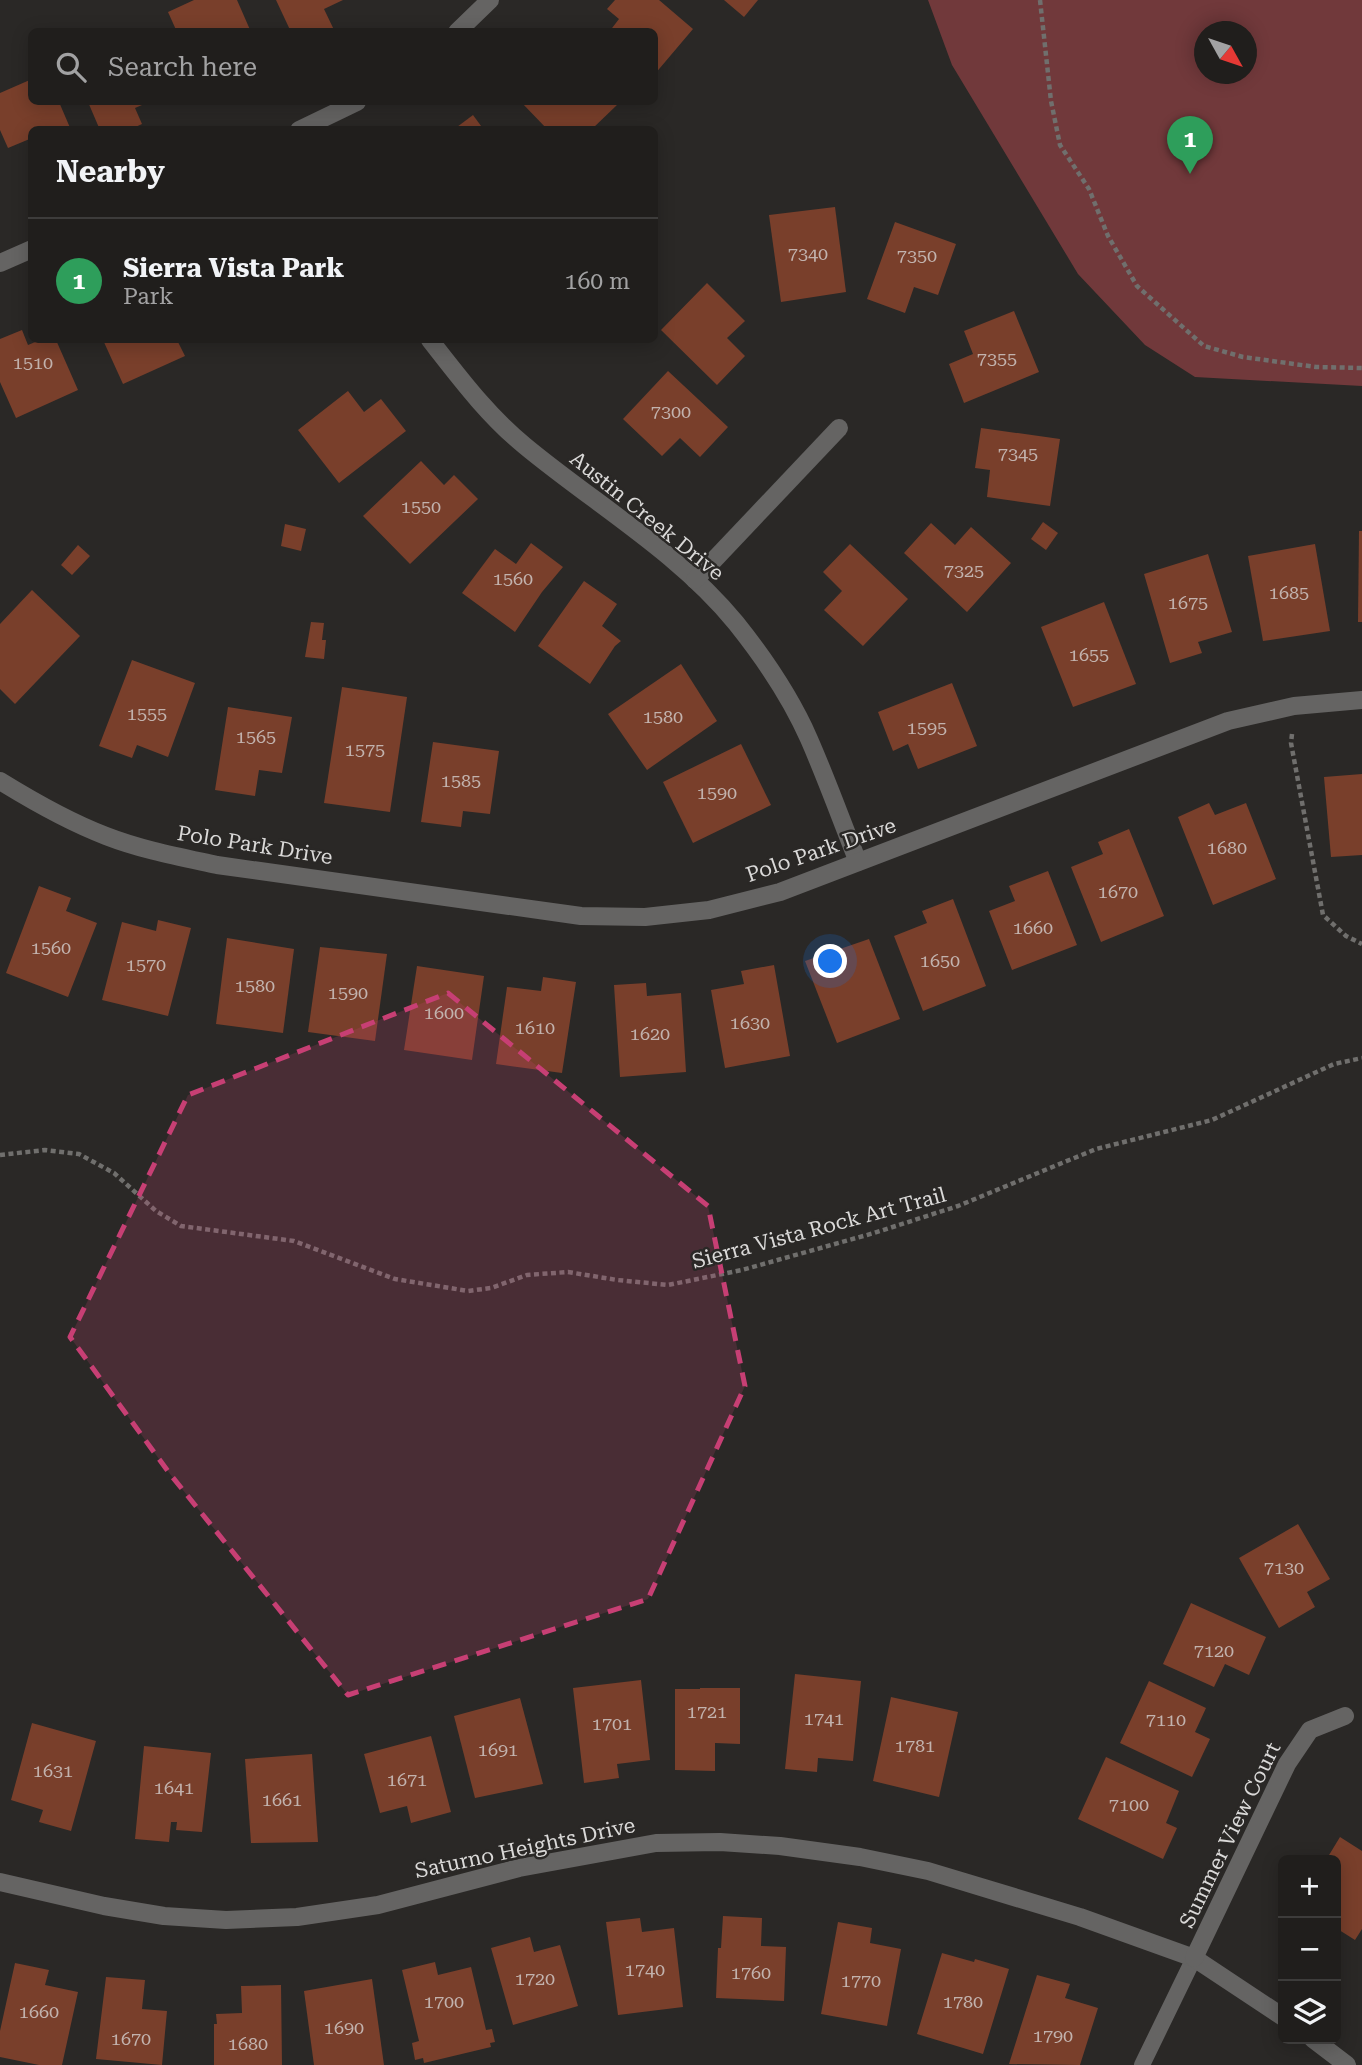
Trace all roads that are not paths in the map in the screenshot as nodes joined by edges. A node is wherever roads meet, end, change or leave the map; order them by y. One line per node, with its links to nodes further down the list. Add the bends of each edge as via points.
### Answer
1 (490, 0): 2 (street)
2 (461, 28)
3 (353, 105): 4 (street)
4 (326, 124)
5 (28, 251): 6 (street)
6 (0, 263)
7 (432, 343): 9 (street, Austin Creek Drive, via 471,394 523,445)
8 (839, 428): 9 (street)
9 (695, 580): 12 (street, Austin Creek Drive, via 735,622 772,673 808,737)
10 (1362, 700): 12 (street, Polo Park Drive, via 1294,706 1228,721)
11 (0, 781): 12 (street, Polo Park Drive, via 40,806 159,853 581,916 645,917 709,910 780,892)
12 (858, 863)
13 (1345, 1716): 15 (street, Summer View Court, via 1310,1730 1287,1765)
14 (0, 1882): 15 (street, Saturno Heights Drive, via 164,1916 274,1918 378,1905 519,1868 656,1843 720,1842 860,1857 928,1871 1080,1917)
15 (1194, 1958): 16 (street, Saturno Heights Drive); 18 (lane)
16 (1278, 2014)
17 (1320, 2044): 19 (street)
18 (1142, 2065)
19 (1348, 2065)

